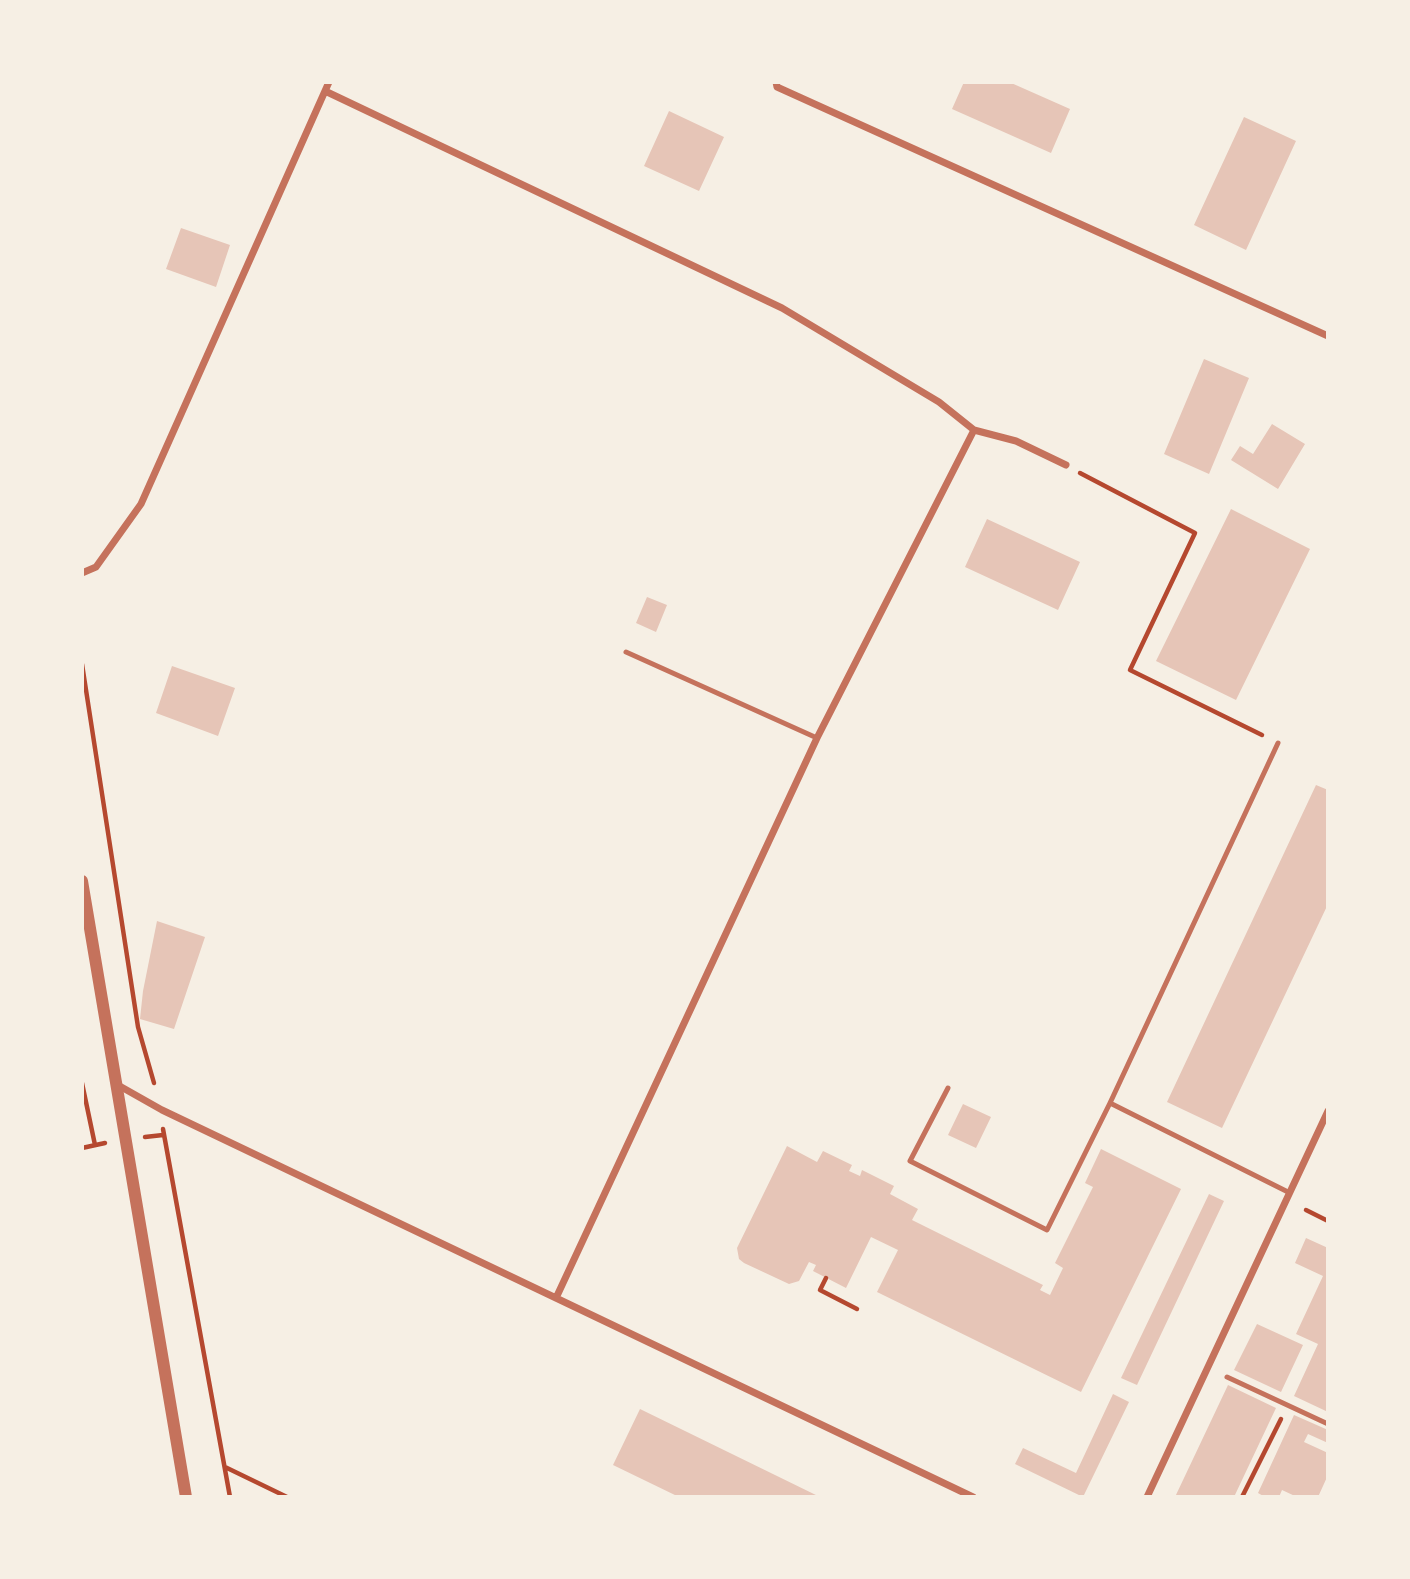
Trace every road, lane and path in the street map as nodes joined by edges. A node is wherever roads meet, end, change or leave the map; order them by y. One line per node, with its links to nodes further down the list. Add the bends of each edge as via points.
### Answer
1 (329, 82): 3 (street)
2 (776, 82): 4 (street, via 777,87)
3 (325, 91): 5 (street, via 782,308 939,402); 7 (street, via 141,504 96,567)
4 (1328, 336)
5 (974, 430): 6 (street, via 1016,441); 10 (street)
6 (1066, 465): 11 (path, via 1195,533 1130,670)
7 (82, 573)
8 (626, 652): 10 (lane)
9 (82, 664): 17 (path, via 138,1027)
10 (817, 738): 24 (street)
11 (1278, 743): 16 (lane)
12 (82, 881): 14 (street)
13 (82, 1083): 19 (path)
14 (115, 1084): 17 (street); 30 (street)
15 (948, 1088): 16 (lane, via 910,1161 1047,1230)
16 (1110, 1103): 20 (lane)
17 (162, 1110): 24 (street); 29 (path)
18 (1328, 1111): 20 (street)
19 (95, 1145)
20 (1290, 1193): 34 (street)
21 (1306, 1210): 22 (path)
22 (1328, 1221)
23 (826, 1278): 25 (path, via 820,1290)
24 (555, 1298): 33 (street)
25 (858, 1309)
26 (1227, 1377): 27 (lane)
27 (1288, 1405): 28 (lane); 35 (path)
28 (1328, 1424)
29 (225, 1467): 31 (path); 32 (path)
30 (186, 1497)
31 (230, 1497)
32 (287, 1497)
33 (973, 1497)
34 (1147, 1497)
35 (1242, 1497)

